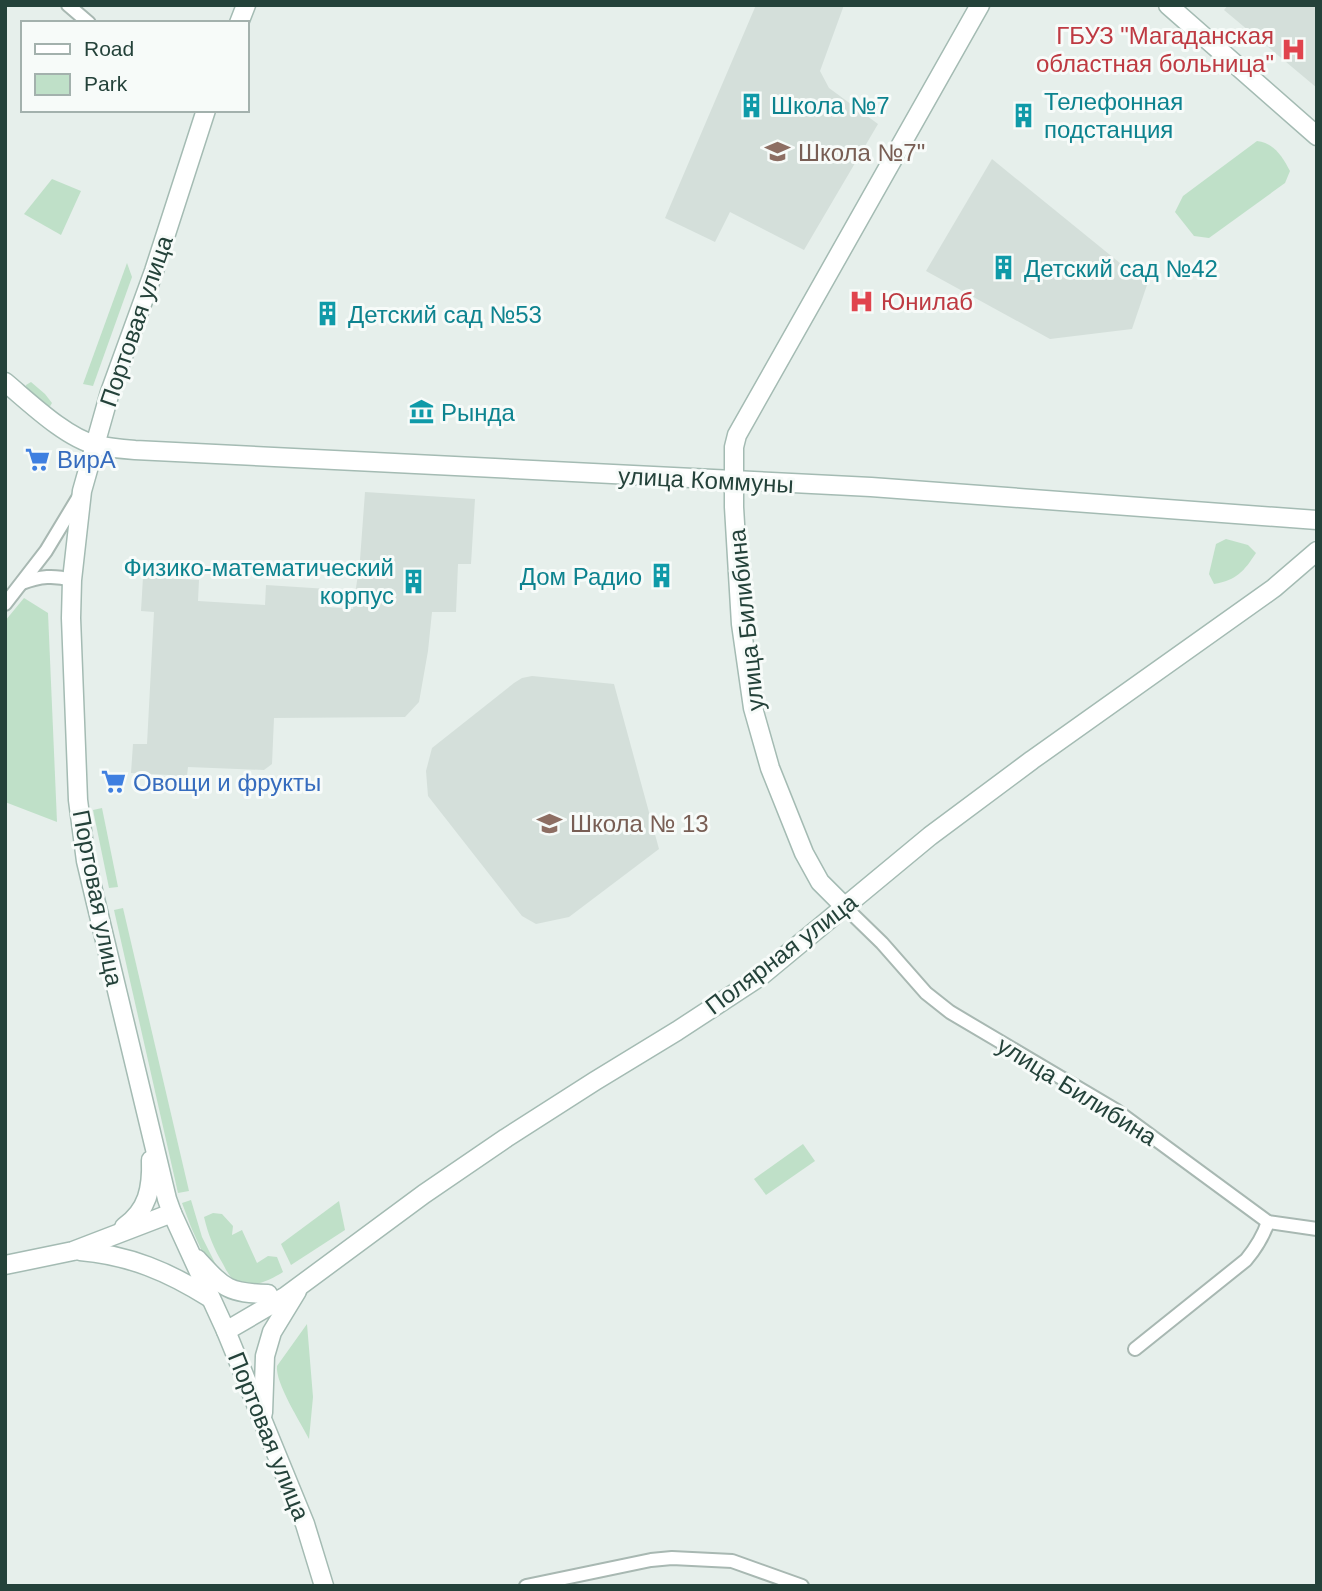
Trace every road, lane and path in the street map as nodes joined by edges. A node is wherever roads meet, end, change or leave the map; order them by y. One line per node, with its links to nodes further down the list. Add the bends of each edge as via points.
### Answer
1 (68, 5): 4 (street)
2 (980, 5): 9 (main road, улица Билибина, via 737,435)
3 (1168, 5): 6 (main road)
4 (87, 21)
5 (205, 112): 8 (main road, Портовая улица)
6 (1317, 136)
7 (5, 382): 8 (main road, via 57,425)
8 (94, 445): 9 (main road, улица Коммуны); 10 (main road, Портовая улица)
9 (733, 481): 11 (main road, улица Коммуны); 16 (main road, улица Билибина, via 741,624 753,708 769,768 804,853 820,882)
10 (82, 491): 13 (main road, Портовая улица); 14 (street)
11 (1317, 520)
12 (1317, 551): 16 (main road, Полярная улица, via 1274,588 960,813)
13 (72, 580): 14 (street, via 44,576); 17 (main road, Портовая улица, via 78,800 86,861)
14 (22, 584): 15 (street)
15 (5, 604)
16 (845, 907): 19 (street, улица Билибина, via 936,1002 1117,1111); 25 (main road, Полярная улица, via 761,976 496,1145)
17 (151, 1132): 18 (main road, Портовая улица); 21 (main road, via 151,1172 144,1208)
18 (172, 1213): 21 (main road); 22 (main road, Портовая улица)
19 (1268, 1222): 20 (street, улица Билибина); 29 (street, via 1246,1260)
20 (1317, 1229)
21 (112, 1236): 23 (main road)
22 (187, 1250): 26 (main road, via 227,1288); 27 (main road, Портовая улица)
23 (73, 1251): 24 (main road); 27 (main road, via 106,1253 145,1265)
24 (5, 1265)
25 (301, 1285): 26 (main road); 28 (main road, Полярная улица); 30 (main road, via 272,1332 265,1356)
26 (268, 1294): 27 (main road)
27 (210, 1298): 28 (main road, Портовая улица)
28 (226, 1331): 30 (main road, Портовая улица)
29 (1135, 1349)
30 (262, 1419): 31 (main road, Портовая улица, via 305,1524)
31 (324, 1586)
32 (526, 1586): 33 (street, via 672,1558 732,1561)
33 (802, 1586)

